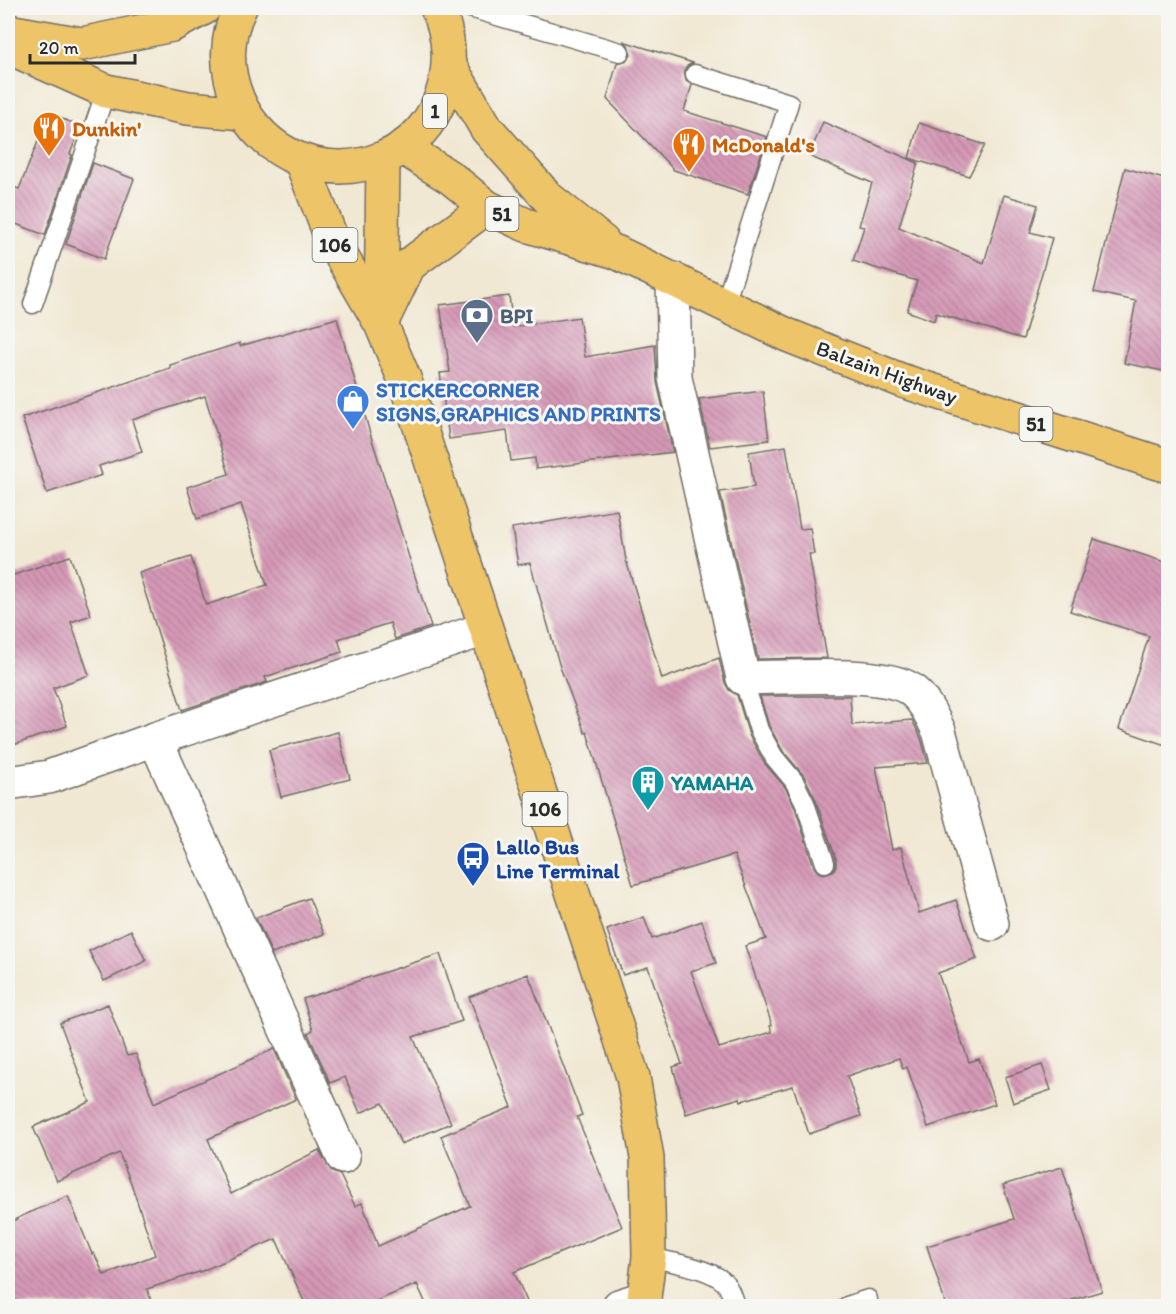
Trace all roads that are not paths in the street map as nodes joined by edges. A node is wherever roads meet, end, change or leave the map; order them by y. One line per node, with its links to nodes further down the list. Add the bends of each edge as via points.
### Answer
1 (204, 8): 5 (main road, via 172,25 82,44)
2 (240, 8): 11 (main road, 1, via 228,42 228,67)
3 (437, 8): 8 (main road, 1, via 443,18)
4 (470, 8): 7 (lane)
5 (8, 31)
6 (8, 47): 10 (main road)
7 (620, 52)
8 (449, 65): 12 (main road, 1, via 445,89 435,112 421,131); 15 (main road, 51, via 487,129 548,198)
9 (695, 74): 18 (lane, via 789,103)
10 (106, 92): 11 (main road, via 188,108); 17 (lane)
11 (243, 113): 13 (main road, 1, via 268,142)
12 (393, 153): 13 (main road, 1, via 356,166 328,167); 14 (main road, 51, via 451,178); 19 (main road, 106)
13 (301, 161): 19 (main road, 106, via 333,242)
14 (487, 207): 15 (main road, 51, via 526,225); 19 (main road, via 410,265)
15 (616, 252): 16 (main road, Balzain Highway / 51)
16 (673, 279): 18 (main road, Balzain Highway / 51); 22 (street, via 675,378)
17 (33, 304)
18 (725, 304): 20 (main road, Balzain Highway / 51, via 787,335 903,381)
19 (381, 324): 21 (main road, 106, via 404,378)
20 (1168, 466)
21 (485, 629): 23 (street); 28 (main road, 106, via 633,1077 647,1158)
22 (743, 678): 25 (lane, via 759,730 805,803); 26 (street, via 858,677 892,682 909,689 928,707 939,730)
23 (155, 739): 24 (street, via 49,777); 27 (street)
24 (8, 783)
25 (825, 863)
26 (992, 924)
27 (343, 1157)
28 (649, 1257): 30 (main road, 106); 31 (lane, via 705,1272 725,1282)
29 (868, 1299): 32 (lane)
30 (635, 1304)
31 (735, 1306)
32 (848, 1306)

